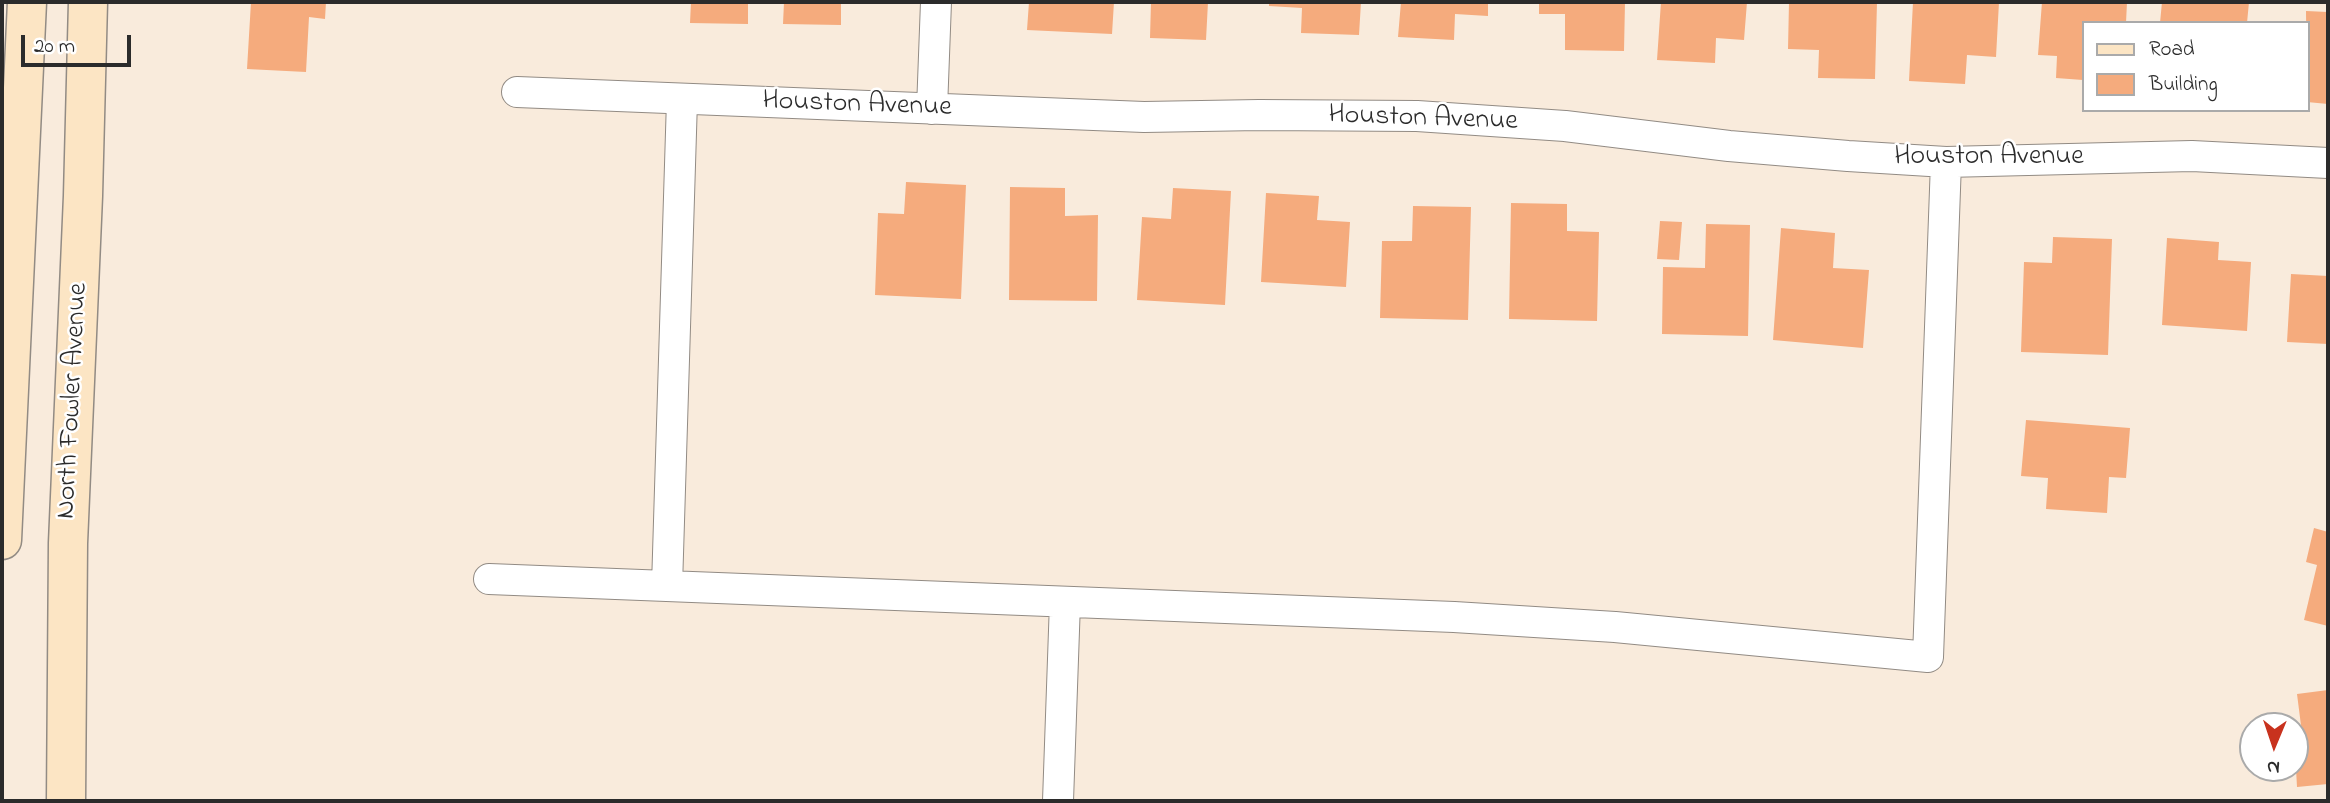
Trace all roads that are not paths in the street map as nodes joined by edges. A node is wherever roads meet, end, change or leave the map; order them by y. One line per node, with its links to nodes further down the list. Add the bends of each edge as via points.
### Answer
1 (27, 2): 4 (main road)
2 (88, 2): 14 (main road, North Fowler Avenue, via 68,542)
3 (936, 2): 7 (street)
4 (13, 51): 10 (main road)
5 (517, 92): 6 (street, Houston Avenue)
6 (682, 100): 7 (street, Houston Avenue); 12 (street)
7 (932, 109): 8 (street, Houston Avenue, via 1144,117 1416,116)
8 (1946, 162): 9 (street, Houston Avenue, via 2192,156); 13 (street, via 1928,657 1615,627)
9 (2328, 163)
10 (2, 540)
11 (489, 579): 12 (street)
12 (667, 586): 13 (street)
13 (1065, 602): 15 (street)
14 (66, 801)
15 (1058, 801)

